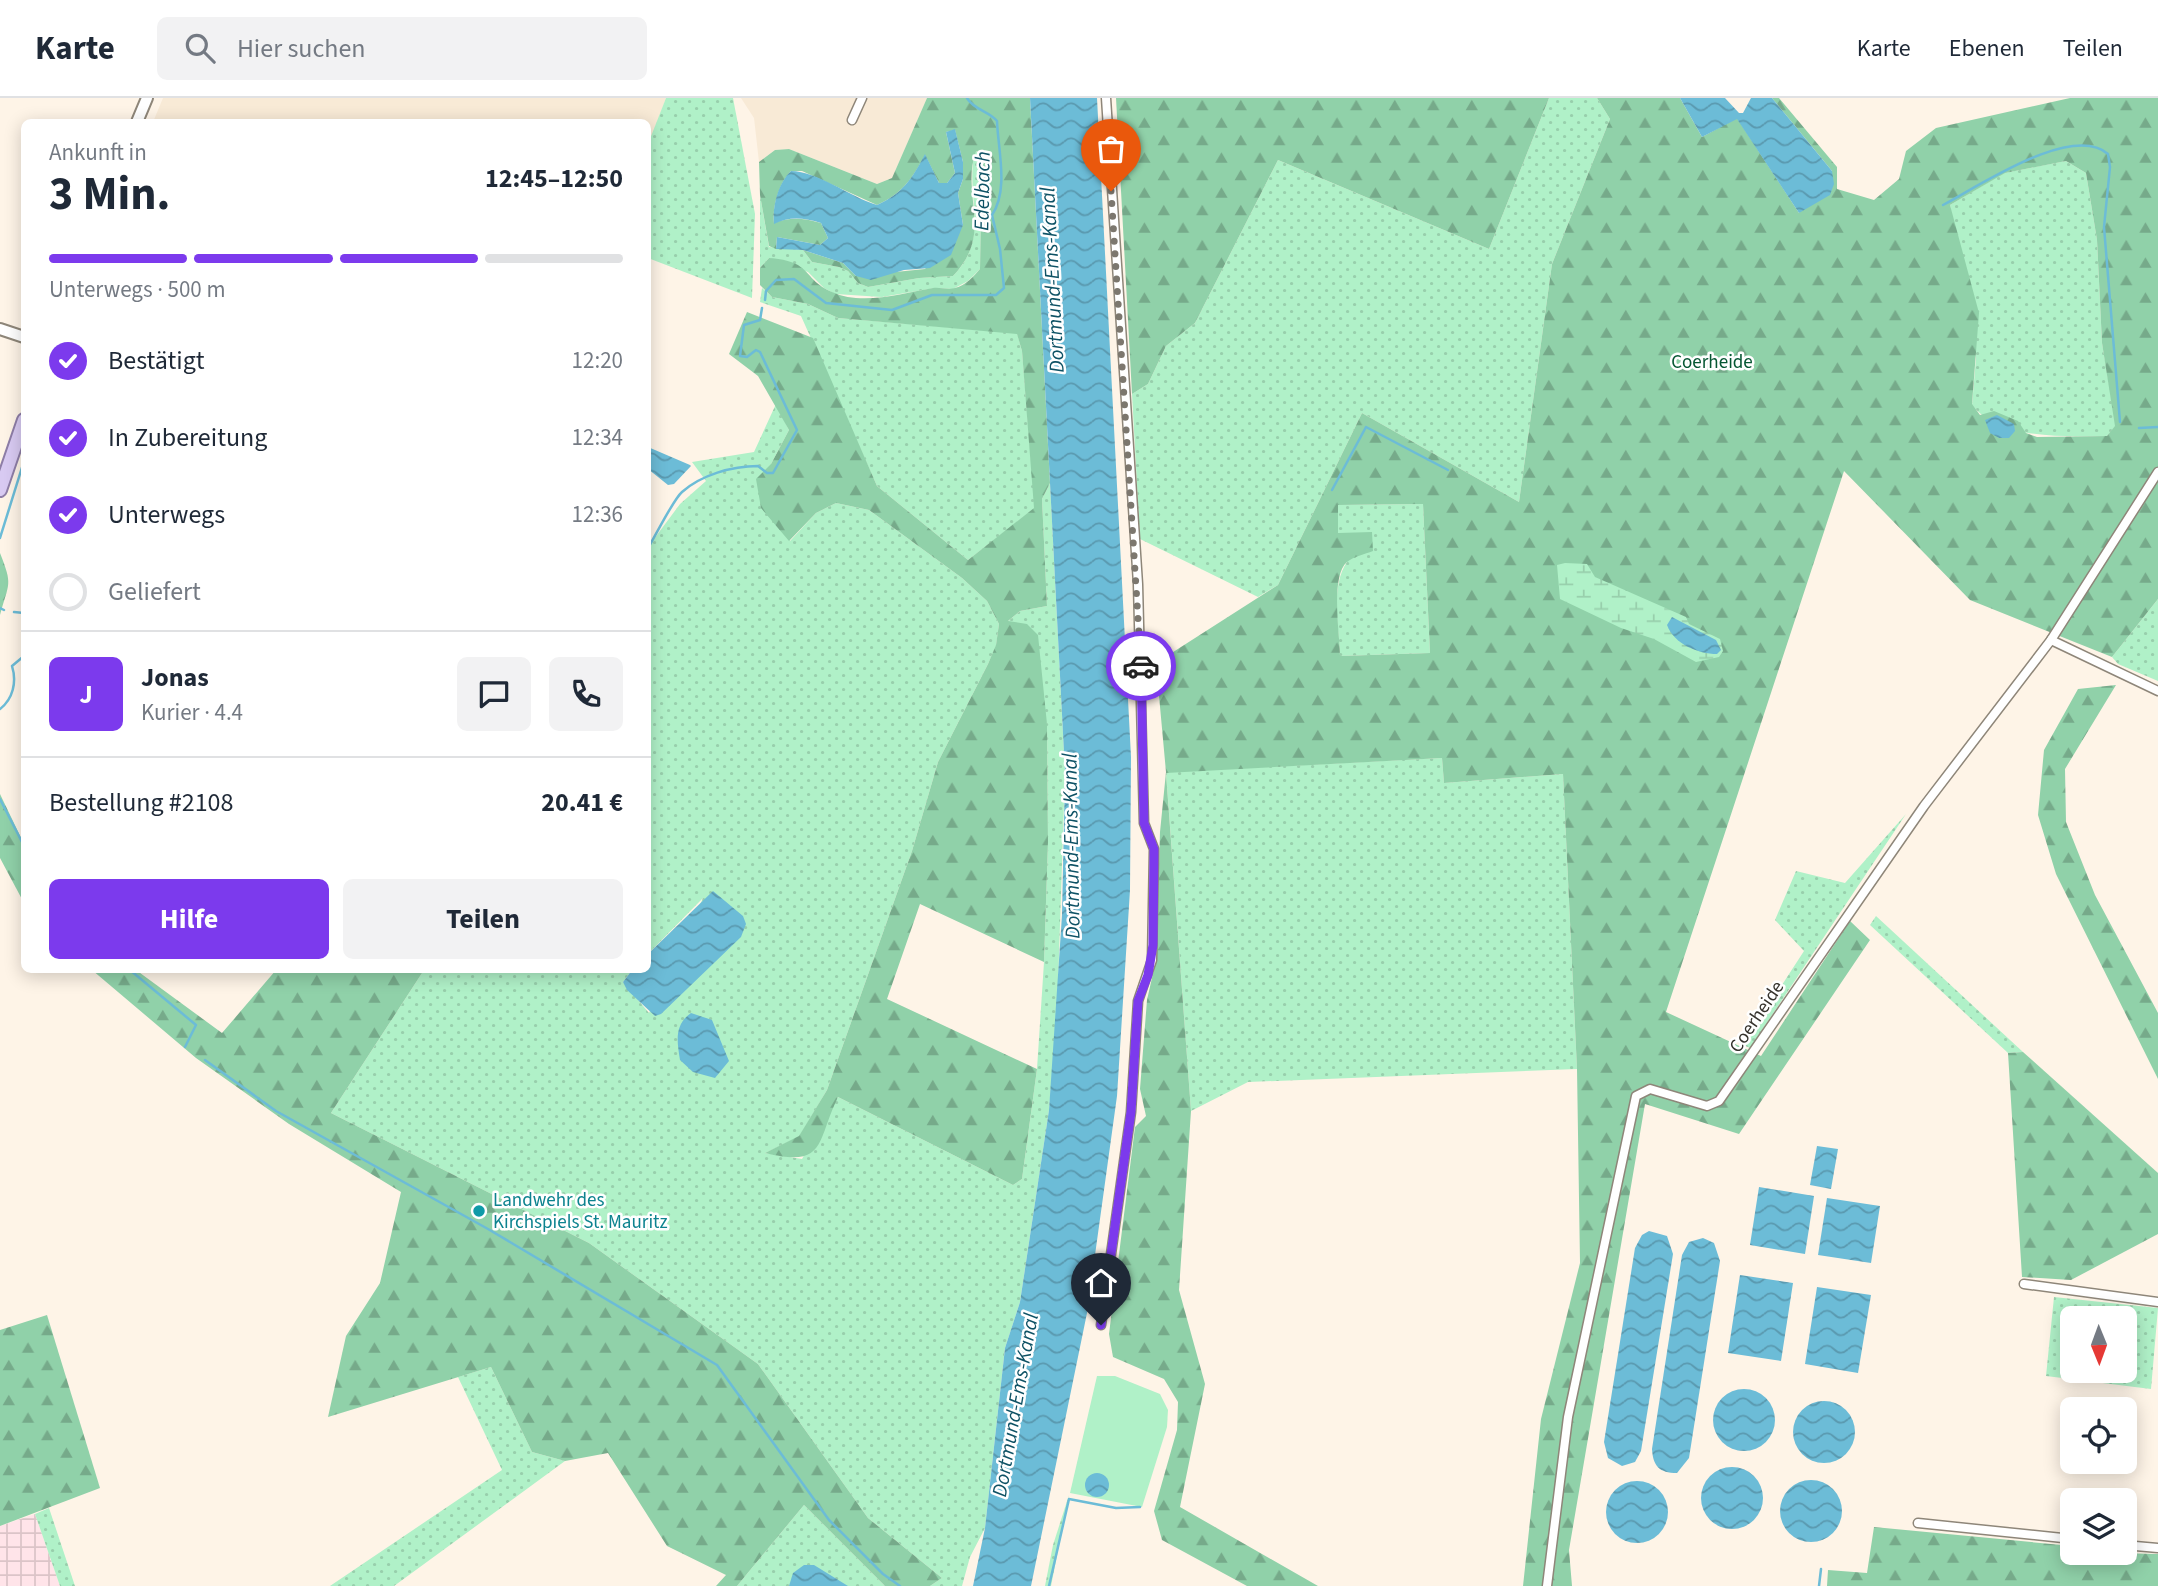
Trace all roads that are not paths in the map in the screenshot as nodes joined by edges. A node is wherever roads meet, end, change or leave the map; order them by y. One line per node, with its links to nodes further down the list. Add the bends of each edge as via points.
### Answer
1 (147, 98): 4 (main road)
2 (862, 98): 5 (street)
3 (1106, 98): 15 (street, via 1138,584 1144,823 1154,849 1154,873 1152,960 1138,1001 1131,1112)
4 (139, 119)
5 (852, 120)
6 (0, 328): 7 (main road)
7 (21, 336)
8 (21, 429): 10 (main road)
9 (2158, 472): 11 (street, Coerheide)
10 (0, 490)
11 (2050, 640): 12 (street); 20 (street, Coerheide, via 1917,815 1718,1101 1707,1106 1650,1089 1636,1096 1568,1418)
12 (2158, 691)
13 (2024, 1284): 14 (street)
14 (2158, 1302)
15 (1101, 1325)
16 (1918, 1522): 17 (street)
17 (2060, 1538)
18 (2137, 1546): 19 (street)
19 (2158, 1548)
20 (1547, 1586)

